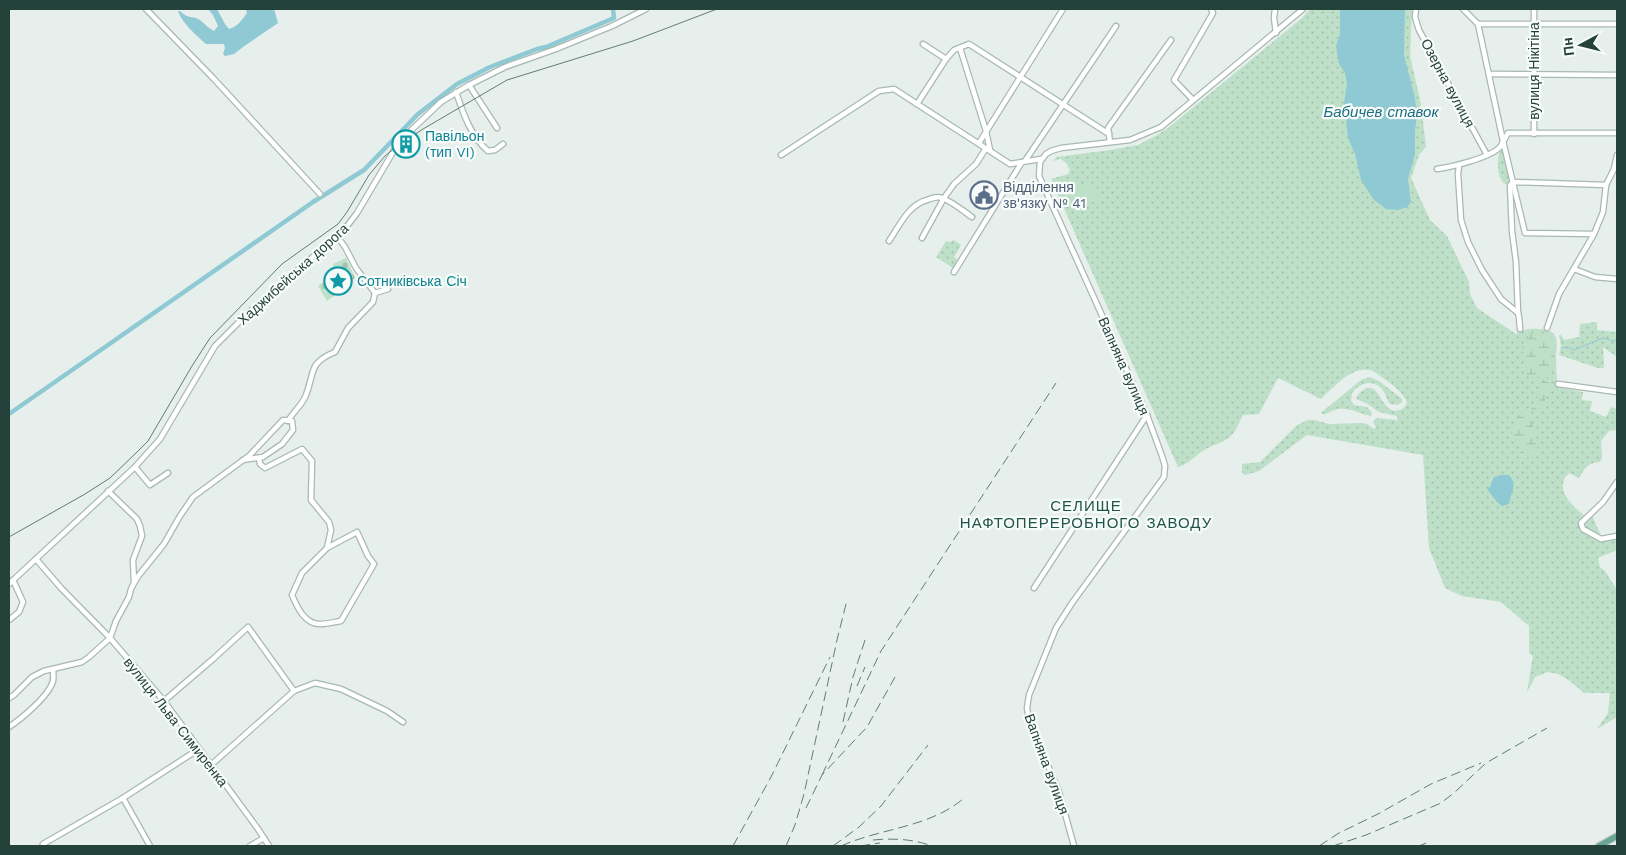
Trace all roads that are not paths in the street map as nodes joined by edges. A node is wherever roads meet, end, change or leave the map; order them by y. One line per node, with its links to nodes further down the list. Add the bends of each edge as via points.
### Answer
1 (146, 9): 48 (street)
2 (646, 9): 23 (street, Хаджибейська дорога)
3 (1063, 9): 22 (street)
4 (1211, 9): 25 (street, via 1213,13 1174,80)
5 (1275, 9): 14 (street)
6 (1303, 9): 14 (street)
7 (1416, 9): 38 (street, Озерна вулиця, via 1419,30)
8 (1463, 9): 10 (street)
9 (1534, 9): 11 (street, вулиця Нікітіна)
10 (1478, 24): 11 (street); 19 (street)
11 (1534, 24): 12 (street); 20 (street, вулиця Нікітіна)
12 (1617, 24)
13 (1116, 26): 27 (street)
14 (1276, 33): 25 (street)
15 (1171, 40): 31 (street, via 1108,128)
16 (922, 44): 18 (street)
17 (960, 48): 18 (street); 22 (street, via 970,44); 29 (street)
18 (946, 59): 26 (street)
19 (1489, 74): 20 (street); 33 (street)
20 (1534, 74): 21 (street); 32 (street, вулиця Нікітіна)
21 (1617, 75)
22 (1020, 77): 27 (street); 29 (street)
23 (469, 85): 24 (street, Хаджибейська дорога); 28 (street)
24 (456, 92): 36 (street, via 463,114 482,146 488,151); 52 (street, Хаджибейська дорога, via 402,139 357,214)
25 (1193, 100): 34 (street, via 1161,127 1130,140)
26 (917, 104): 35 (street); 39 (street, via 894,89 879,91)
27 (1063, 104): 31 (street); 42 (street)
28 (497, 128)
29 (986, 131): 35 (street); 37 (street)
30 (1617, 133): 32 (street)
31 (1109, 134): 34 (street)
32 (1534, 134): 33 (street, via 1508,134)
33 (1503, 141): 38 (street, via 1499,148); 46 (street)
34 (1110, 142): 41 (street, via 1061,148)
35 (979, 143): 37 (street)
36 (503, 144)
37 (988, 149): 42 (street, via 1010,164); 49 (street)
38 (1486, 154): 43 (street)
39 (781, 156)
40 (1617, 156): 45 (street)
41 (1042, 159): 42 (street); 65 (street, Вапняна вулиця, via 1039,176)
42 (1024, 162): 56 (street)
43 (1459, 165): 44 (street); 60 (street, via 1461,220 1468,242 1501,299)
44 (1436, 169)
45 (1616, 170): 47 (street)
46 (1513, 182): 47 (street); 51 (street, via 1525,233); 60 (street, via 1510,191)
47 (1606, 185): 51 (street, via 1603,212)
48 (320, 194)
49 (944, 198): 50 (street); 53 (street); 54 (street, via 918,202)
50 (972, 216)
51 (1594, 234): 55 (street)
52 (337, 236): 59 (street); 69 (street, Хаджибейська дорога, via 215,346 160,439)
53 (922, 238)
54 (889, 241)
55 (1574, 269): 57 (street, via 1595,277); 61 (street, via 1559,294)
56 (954, 272)
57 (1617, 279)
58 (388, 289): 59 (street)
59 (375, 293): 66 (street, via 372,302 348,328 336,352 318,363 312,372 306,397)
60 (1518, 313): 62 (street)
61 (1547, 328)
62 (1520, 329)
63 (1558, 384): 64 (street)
64 (1617, 392)
65 (1147, 415): 79 (street); 97 (street, Вапняна вулиця, via 1165,466 1164,477 1056,628 1027,702 1029,720 1059,792)
66 (288, 421): 67 (street, via 292,421 293,430 282,444); 68 (street, via 283,420)
67 (258, 458): 68 (street); 74 (street, via 266,468 302,449 307,453 312,461 311,500 329,522 331,530)
68 (244, 460): 78 (street, via 193,498)
69 (135, 467): 70 (street, via 150,485); 72 (street, Хаджибейська дорога)
70 (168, 473)
71 (1617, 482): 73 (street, via 1603,502 1581,523 1583,529 1600,539)
72 (108, 491): 75 (street, Хаджибейська дорога); 78 (street, via 137,519 140,526 142,536 133,560)
73 (1617, 536)
74 (327, 548): 74 (street, via 302,573 292,595 299,611 319,625 341,621 374,564 358,532)
75 (36, 559): 76 (street, Хаджибейська дорога); 81 (street, вулиця Льва Симиренка)
76 (13, 580): 77 (street, Хаджибейська дорога); 80 (street, via 23,602 19,612)
77 (9, 584)
78 (134, 584): 81 (street)
79 (1034, 588)
80 (9, 620)
81 (110, 638): 82 (street, via 86,660); 85 (street, вулиця Льва Симиренка)
82 (53, 669): 84 (street, via 32,677); 87 (street, via 53,683 43,696 24,717)
83 (294, 691): 85 (street, via 248,627); 86 (street, via 315,683 341,689); 89 (street)
84 (9, 698)
85 (164, 701): 88 (street, вулиця Льва Симиренка)
86 (404, 722)
87 (9, 726)
88 (198, 749): 89 (street, вулиця Льва Симиренка); 90 (street)
89 (210, 764): 92 (street, вулиця Льва Симиренка)
90 (123, 798): 93 (street); 94 (street)
91 (1617, 836): 98 (main road)
92 (264, 838): 95 (street); 96 (street, вулиця Льва Симиренка)
93 (42, 844)
94 (150, 846)
95 (250, 846)
96 (269, 846)
97 (1074, 846)
98 (1599, 846)

